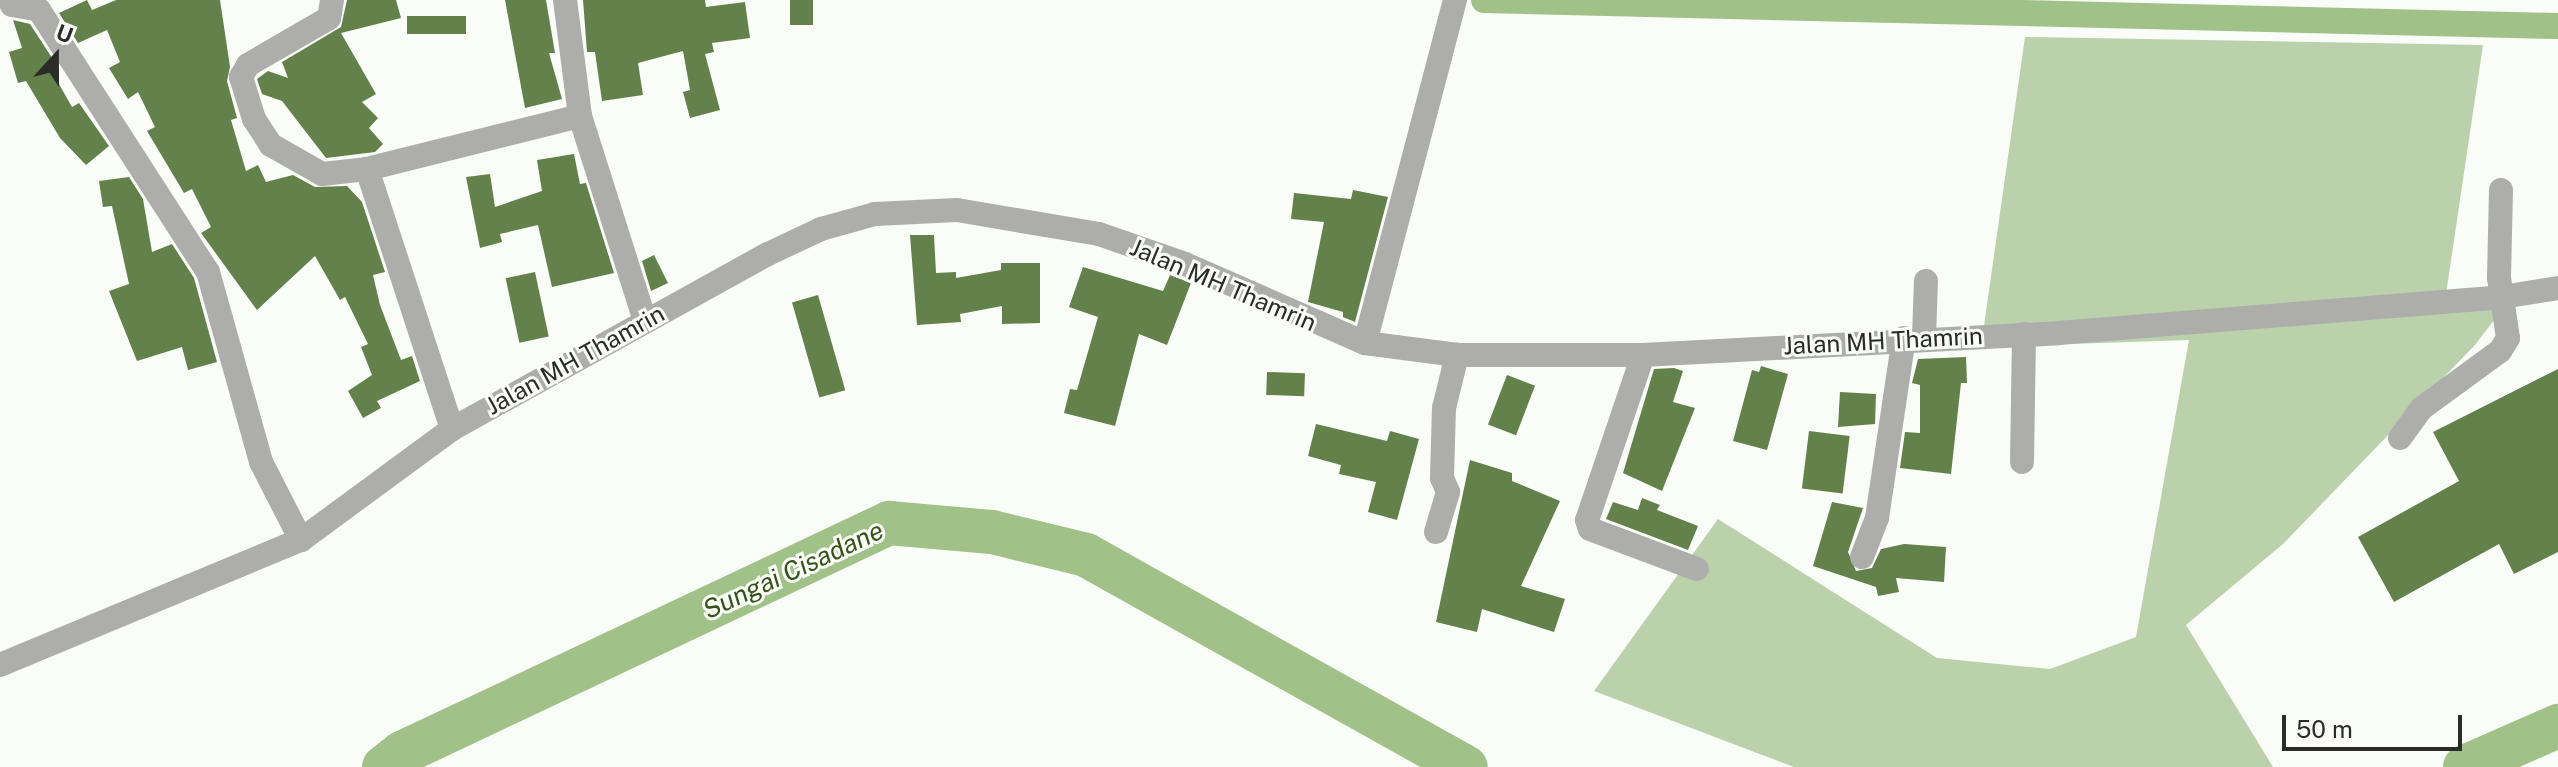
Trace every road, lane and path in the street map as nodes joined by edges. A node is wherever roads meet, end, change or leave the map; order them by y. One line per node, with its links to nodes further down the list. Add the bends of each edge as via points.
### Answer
1 (10, 0): 21 (street, via 12,5 39,10 208,272 261,462)
2 (332, 0): 6 (street, via 329,18 248,65 241,77 254,119 271,145 322,174)
3 (565, 0): 5 (street)
4 (1455, 3): 14 (street)
5 (580, 116): 6 (street); 11 (street)
6 (367, 169): 17 (street)
7 (2501, 190): 10 (street)
8 (1926, 281): 13 (street)
9 (2558, 288): 10 (street, Jalan MH Thamrin)
10 (2502, 297): 12 (street, Jalan MH Thamrin); 18 (street, via 2509,333 2505,344 2422,408)
11 (645, 321): 14 (street, Jalan MH Thamrin, via 821,229 875,214 957,210 1099,234 1185,264); 17 (street, Jalan MH Thamrin)
12 (2024, 334): 13 (street, Jalan MH Thamrin); 19 (street)
13 (1914, 338): 16 (street, Jalan MH Thamrin); 22 (street, via 1877,518)
14 (1365, 343): 15 (street, Jalan MH Thamrin)
15 (1457, 355): 16 (street, Jalan MH Thamrin); 20 (street, via 1442,434 1442,478 1448,492)
16 (1643, 355): 23 (street, via 1587,520 1590,529)
17 (452, 429): 21 (street, Jalan MH Thamrin)
18 (2400, 438)
19 (2022, 462)
20 (1436, 532)
21 (301, 540): 24 (street, Jalan MH Thamrin)
22 (1862, 557)
23 (1697, 569)
24 (0, 665)

